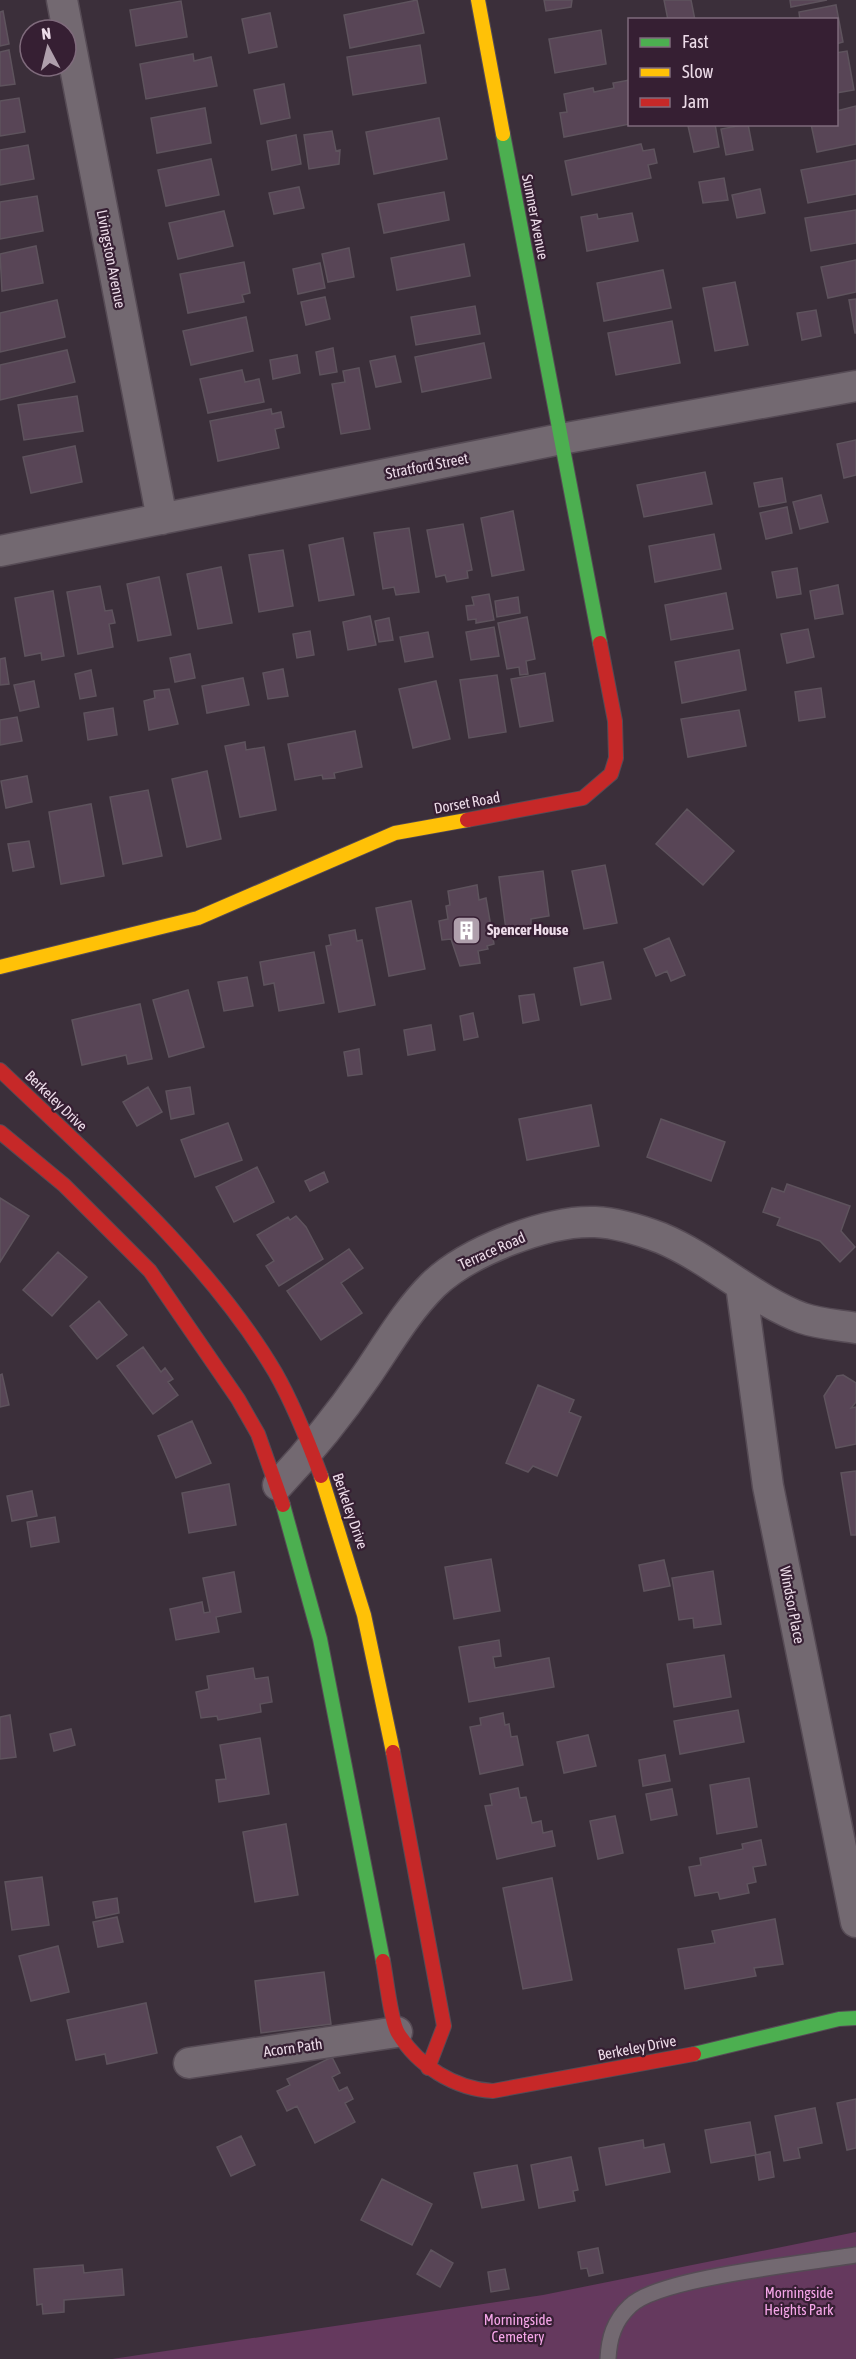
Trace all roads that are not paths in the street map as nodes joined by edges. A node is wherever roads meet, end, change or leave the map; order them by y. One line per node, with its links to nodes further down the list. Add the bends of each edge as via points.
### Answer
1 (62, 0): 5 (street, Livingston Avenue)
2 (478, 0): 4 (street, Sumner Avenue)
3 (856, 386): 4 (street, Stratford Street)
4 (561, 439): 5 (street, Stratford Street); 7 (street, Dorset Road, via 615,721 617,768 605,785 583,798 395,833 198,918)
5 (162, 519): 6 (street, Stratford Street)
6 (0, 551)
7 (0, 967)
8 (0, 1070): 12 (street, Berkeley Drive, via 140,1204 205,1275 267,1360)
9 (0, 1132): 13 (street, Berkeley Drive, via 64,1185 150,1271 238,1399 258,1434)
10 (741, 1285): 11 (street, Terrace Road, via 803,1319); 12 (street, Terrace Road, via 704,1260 628,1227 594,1222 555,1227 511,1240 448,1271 431,1286 388,1338 367,1374); 14 (street, Windsor Place, via 768,1486)
11 (856, 1328)
12 (311, 1450): 13 (street, Terrace Road); 18 (street, Berkeley Drive, via 343,1535 372,1649 444,2026)
13 (278, 1485): 16 (street, Berkeley Drive, via 320,1639)
14 (856, 1922)
15 (856, 2018): 18 (street, Berkeley Drive, via 708,2051 493,2091 476,2092)
16 (397, 2032): 17 (street, Acorn Path); 18 (street, Berkeley Drive)
17 (189, 2063)
18 (428, 2068)
19 (856, 2255): 20 (lane, via 658,2290 631,2305 610,2335)
20 (608, 2359)

